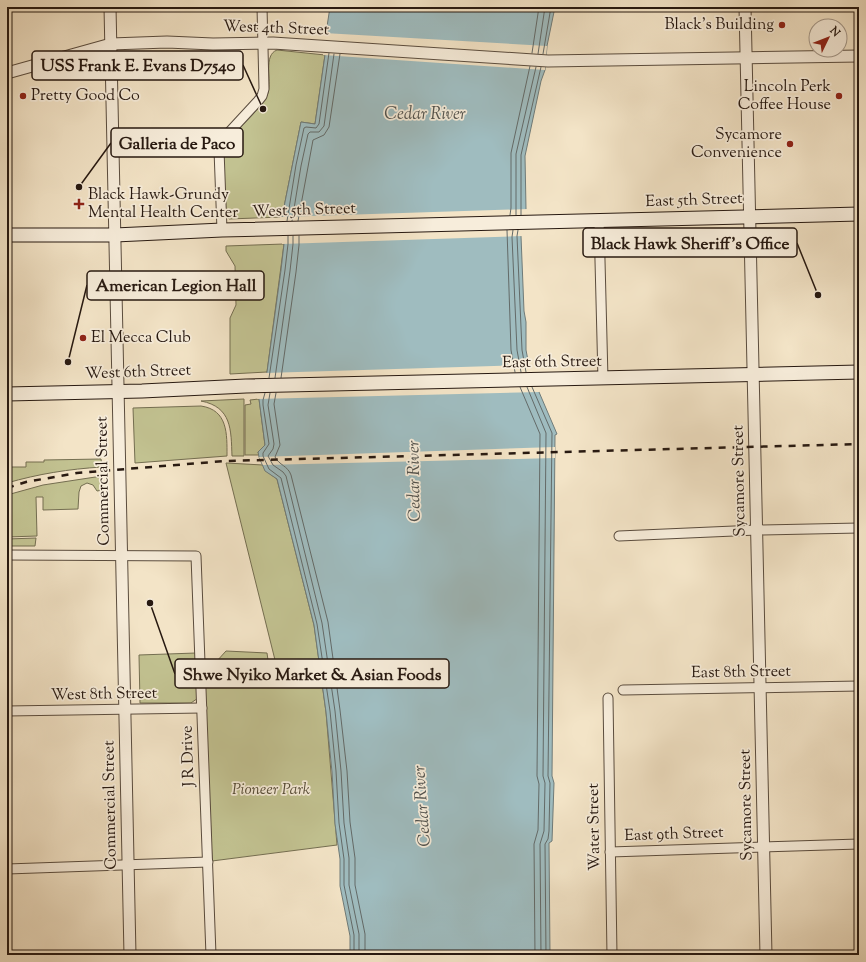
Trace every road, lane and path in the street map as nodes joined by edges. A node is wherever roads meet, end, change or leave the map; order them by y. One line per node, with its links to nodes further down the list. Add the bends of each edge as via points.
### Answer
1 (110, 7): 5 (street, Commercial Street)
2 (262, 7): 4 (street)
3 (745, 7): 7 (street, Sycamore Street)
4 (263, 43): 5 (street, West 4th Street); 7 (street, West 4th Street, via 548,61); 13 (street, via 262,96 222,140 219,150)
5 (111, 44): 8 (street, West 4th Street); 14 (street, Commercial Street)
6 (859, 56): 7 (street, West 4th Street)
7 (746, 58): 10 (street, Sycamore Street)
8 (7, 73)
9 (859, 214): 10 (main road, East 5th Street)
10 (750, 217): 11 (main road, East 5th Street); 17 (street, Sycamore Street)
11 (599, 221): 12 (main road, East 5th Street); 18 (street)
12 (530, 222): 13 (main road, West 5th Street)
13 (222, 230): 14 (main road, West 5th Street)
14 (115, 234): 15 (main road, West 5th Street); 20 (street, Commercial Street)
15 (7, 235)
16 (859, 372): 17 (main road, East 6th Street)
17 (753, 375): 18 (main road, East 6th Street); 23 (street, Sycamore Street)
18 (603, 379): 19 (main road, East 6th Street)
19 (246, 386): 20 (main road, West 6th Street)
20 (118, 391): 21 (main road, West 6th Street); 26 (street, Commercial Street)
21 (7, 394)
22 (859, 528): 23 (street)
23 (757, 530): 24 (street); 28 (street, Sycamore Street)
24 (618, 536)
25 (7, 555): 26 (street)
26 (122, 555): 31 (street, J R Drive, via 196,556); 32 (street, Commercial Street)
27 (859, 686): 28 (street, East 8th Street)
28 (760, 688): 29 (street, East 8th Street); 35 (street, Sycamore Street)
29 (623, 690)
30 (608, 698): 36 (street, Water Street)
31 (202, 708): 32 (street, West 8th Street); 37 (street, J R Drive)
32 (125, 709): 33 (street, West 8th Street); 38 (street, Commercial Street)
33 (7, 711)
34 (859, 844): 35 (street, East 9th Street)
35 (764, 847): 36 (street, East 9th Street); 43 (street, Sycamore Street)
36 (610, 852): 42 (street, Water Street)
37 (208, 862): 38 (street); 41 (street, J R Drive)
38 (128, 865): 39 (street); 40 (street, Commercial Street)
39 (7, 869)
40 (130, 955)
41 (211, 955)
42 (612, 955)
43 (766, 955)

